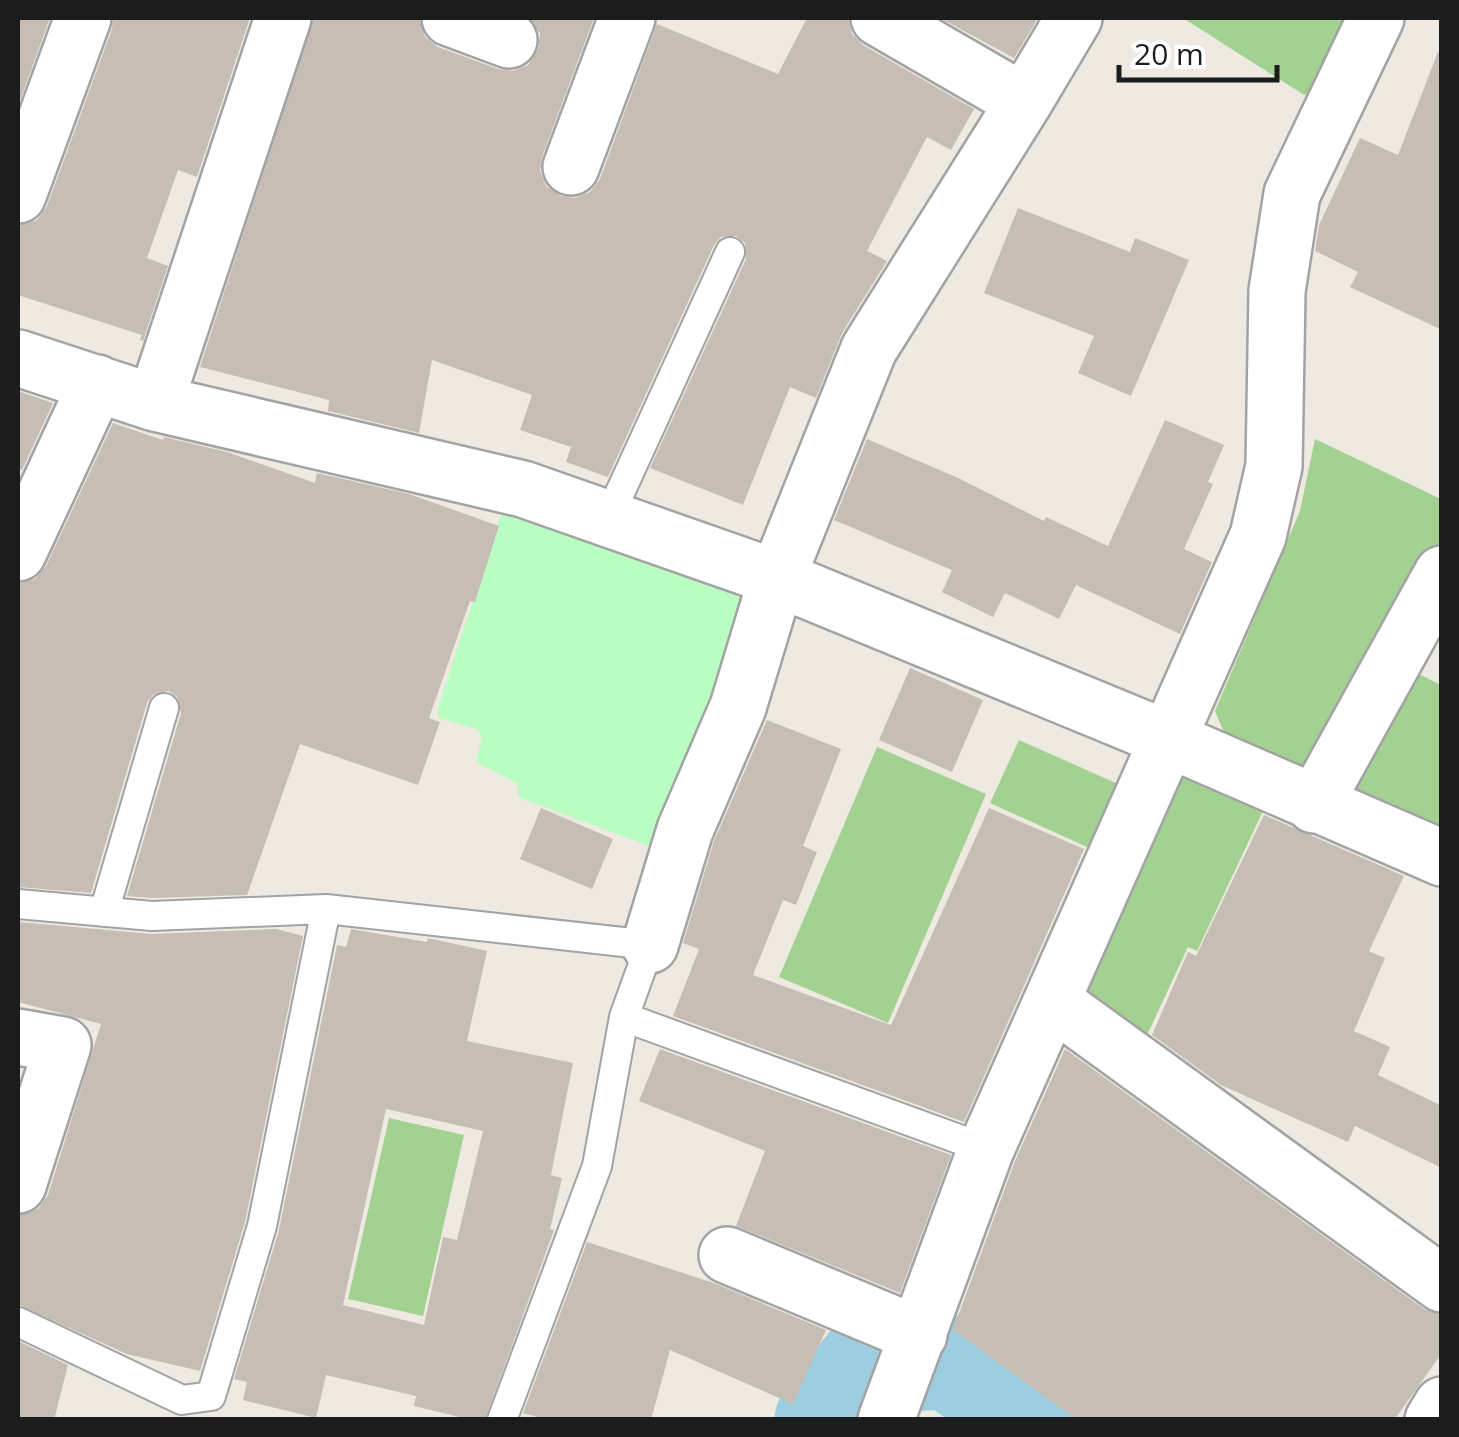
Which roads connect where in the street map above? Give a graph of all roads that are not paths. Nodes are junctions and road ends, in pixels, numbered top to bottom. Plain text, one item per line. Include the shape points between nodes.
1 (83, 18) edge
2 (284, 18) edge
3 (450, 18) edge
4 (627, 18) edge
5 (879, 18) edge
6 (1074, 18) edge
7 (1376, 18) edge
8 (509, 40) dead end
9 (1024, 102) junction
10 (570, 167) dead end
11 (18, 195) edge
12 (730, 252) dead end
13 (18, 358) edge
14 (96, 383) junction
15 (154, 403) junction
16 (607, 521) junction
17 (18, 553) edge
18 (1442, 574) edge
19 (777, 578) junction
20 (164, 708) dead end
21 (1168, 739) junction
22 (1314, 805) junction
23 (1442, 858) edge
24 (18, 904) edge
25 (326, 909) junction
26 (104, 912) junction
27 (650, 945) junction
28 (1052, 1001) junction
29 (624, 1017) junction
30 (18, 1036) edge
31 (986, 1149) junction
32 (18, 1184) edge
33 (727, 1255) dead end
34 (1442, 1284) edge
35 (18, 1322) edge
36 (902, 1378) edge
37 (1442, 1405) edge
38 (502, 1420) edge
39 (1433, 1420) edge

1 - 11 street
2 - 15 street
3 - 8 street
4 - 10 street
5 - 9 street
6 - 9 street
7 - 21 street via 1292,194 1277,291 1274,466 1258,536
9 - 19 street via 869,349
12 - 16 lane
13 - 14 street
14 - 15 street
14 - 17 street
15 - 16 street via 523,490
16 - 19 street
18 - 22 street
19 - 21 street
19 - 27 street via 738,707 685,830
20 - 26 lane
21 - 22 street
21 - 28 street
22 - 23 street
24 - 26 lane
25 - 26 lane
25 - 27 lane
25 - 35 lane via 262,1226 211,1396 182,1400
27 - 29 lane
28 - 31 street
28 - 34 street
29 - 31 lane
29 - 38 lane via 597,1166
30 - 32 street via 63,1045
31 - 36 street
33 - 36 street
37 - 39 street

